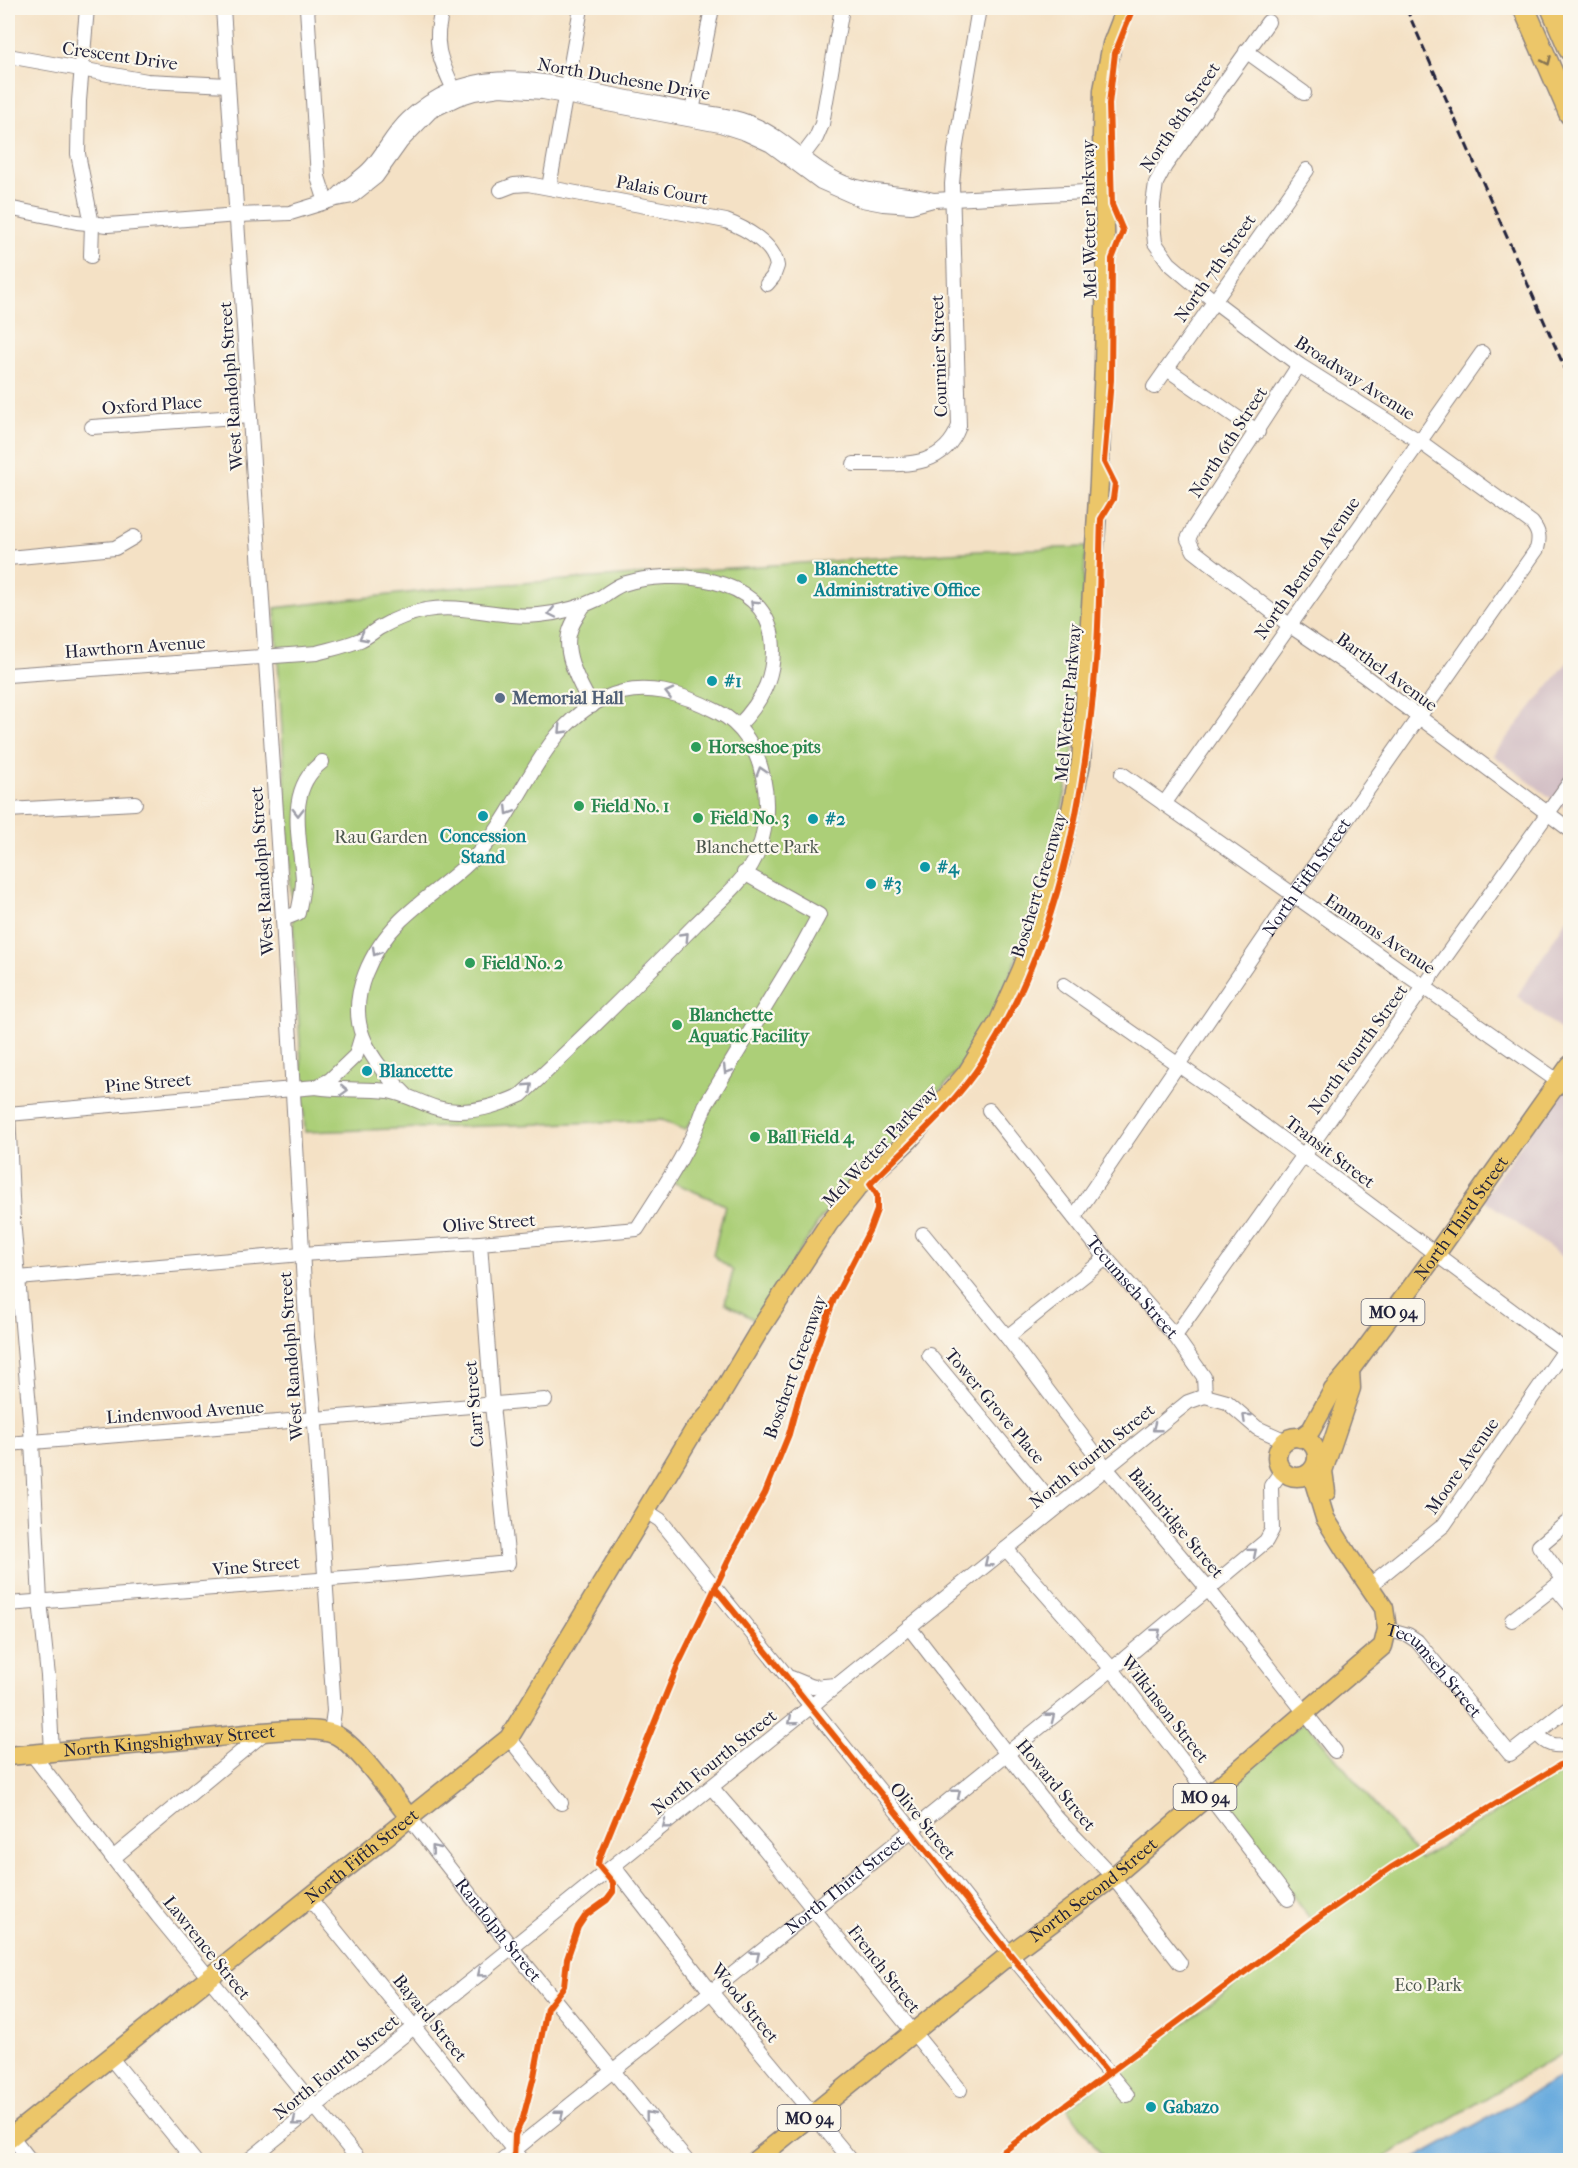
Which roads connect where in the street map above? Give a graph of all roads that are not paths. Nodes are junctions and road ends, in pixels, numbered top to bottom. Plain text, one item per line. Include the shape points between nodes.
1 (87, 8) edge
2 (223, 8) edge
3 (307, 8) edge
4 (443, 8) edge
5 (581, 8) edge
6 (712, 8) edge
7 (843, 8) edge
8 (979, 8) edge
9 (1117, 8) edge
10 (1126, 8) edge
11 (1524, 8) edge
12 (1552, 8) edge
13 (1268, 22) dead end
14 (1570, 50) edge
15 (1246, 51) junction
16 (8, 56) edge
17 (83, 70) junction
18 (228, 85) junction
19 (567, 92) junction
20 (456, 93) junction
21 (1304, 93) dead end
22 (1570, 114) edge
23 (692, 115) junction
24 (799, 160) junction
25 (1306, 170) dead end
26 (549, 187) junction
27 (501, 190) dead end
28 (1099, 191) junction
29 (952, 199) junction
30 (330, 200) junction
31 (8, 208) edge
32 (238, 215) junction
33 (92, 224) junction
34 (1155, 243) joint
35 (91, 256) dead end
36 (767, 284) dead end
37 (1214, 301) junction
38 (1482, 353) dead end
39 (1299, 365) junction
40 (1167, 369) junction
41 (1154, 387) dead end
42 (250, 416) junction
43 (92, 427) dead end
44 (1257, 432) junction
45 (1419, 441) junction
46 (854, 464) dead end
47 (1539, 536) joint
48 (134, 537) dead end
49 (1188, 539) joint
50 (8, 558) edge
51 (583, 606) junction
52 (1289, 624) junction
53 (265, 656) junction
54 (8, 675) edge
55 (592, 706) junction
56 (1419, 716) junction
57 (738, 726) junction
58 (322, 762) dead end
59 (1122, 774) dead end
60 (1570, 782) edge
61 (135, 803) dead end
62 (1164, 804) junction
63 (8, 810) edge
64 (1548, 814) junction
65 (1570, 830) edge
66 (744, 873) junction
67 (1293, 896) junction
68 (283, 919) junction
69 (1064, 985) dead end
70 (1425, 986) junction
71 (362, 1035) junction
72 (1176, 1064) junction
73 (1570, 1065) edge
74 (1558, 1082) junction
75 (316, 1086) junction
76 (292, 1087) junction
77 (407, 1096) junction
78 (989, 1110) dead end
79 (8, 1114) edge
80 (1305, 1155) junction
81 (1074, 1217) junction
82 (10, 1220) edge
83 (923, 1234) dead end
84 (480, 1243) junction
85 (302, 1254) junction
86 (1436, 1254) junction
87 (1106, 1258) junction
88 (18, 1278) junction
89 (1175, 1336) junction
90 (1007, 1337) junction
91 (1568, 1352) edge
92 (929, 1355) dead end
93 (1350, 1370) junction
94 (1205, 1396) junction
95 (545, 1400) dead end
96 (492, 1405) junction
97 (314, 1420) junction
98 (1293, 1439) junction
99 (32, 1442) junction
100 (8, 1444) edge
101 (1316, 1451) junction
102 (1106, 1468) junction
103 (1303, 1473) junction
104 (1056, 1508) junction
105 (646, 1511) junction
106 (1570, 1520) edge
107 (1006, 1549) junction
108 (508, 1563) joint
109 (324, 1578) junction
110 (1563, 1581) edge
111 (1370, 1585) junction
112 (1208, 1589) junction
113 (40, 1601) junction
114 (8, 1604) edge
115 (1570, 1605) edge
116 (1512, 1620) dead end
117 (909, 1627) junction
118 (1387, 1629) junction
119 (1112, 1669) junction
120 (785, 1676) junction
121 (838, 1685) junction
122 (811, 1706) junction
123 (1570, 1707) edge
124 (1305, 1713) junction
125 (331, 1732) junction
126 (264, 1733) junction
127 (1537, 1733) junction
128 (509, 1738) junction
129 (1570, 1744) edge
130 (1335, 1751) dead end
131 (52, 1752) junction
132 (1005, 1753) junction
133 (32, 1754) junction
134 (8, 1756) edge
135 (712, 1788) junction
136 (1209, 1794) junction
137 (561, 1803) dead end
138 (409, 1817) junction
139 (911, 1829) junction
140 (113, 1858) junction
141 (614, 1867) junction
142 (1113, 1877) junction
143 (310, 1899) junction
144 (1288, 1899) dead end
145 (814, 1910) junction
146 (512, 1948) junction
147 (1010, 1954) junction
148 (1180, 1963) dead end
149 (208, 1977) junction
150 (711, 1992) junction
151 (414, 2027) junction
152 (913, 2035) junction
153 (110, 2056) junction
154 (613, 2071) junction
155 (960, 2090) dead end
156 (1127, 2095) dead end
157 (314, 2108) junction
158 (813, 2114) junction
159 (9, 2136) edge
160 (518, 2156) edge
161 (30, 2160) edge
162 (194, 2160) edge
163 (249, 2160) edge
164 (358, 2160) edge
165 (502, 2160) edge
166 (686, 2160) edge
167 (756, 2160) edge
168 (851, 2160) edge

1 - 17 street
2 - 18 street, West Randolph Street
3 - 30 street via 318,177
4 - 20 street via 436,39
5 - 19 street
6 - 23 street
7 - 24 street via 822,124
8 - 29 street, Cournier Street via 955,151
9 - 28 main road, Mel Wetter Parkway via 1104,42 1094,89
10 - 28 main road, Mel Wetter Parkway via 1112,44 1103,90
11 -> 22 highway
12 - 14 highway
13 - 15 street, North 8th Street
15 - 21 street
15 - 34 street, North 8th Street via 1156,183
16 - 17 street, Crescent Drive
17 - 18 street, Crescent Drive via 147,81
17 - 33 street via 78,154
18 - 32 street, West Randolph Street
19 - 20 street, North Duchesne Drive via 500,89
19 - 23 street, North Duchesne Drive
19 - 26 street
20 - 30 street, North Duchesne Drive via 420,120 369,184 352,196
23 - 24 street, North Duchesne Drive via 758,138
24 - 29 street, North Duchesne Drive via 821,182 862,200 911,206
25 - 37 street, North 7th Street
26 - 27 street, Palais Court via 528,184
26 - 36 street, Palais Court via 736,225 757,238 776,260 773,277
28 - 29 street, North Duchesne Drive
28 - 105 main road, Mel Wetter Parkway via 1081,637 1072,762 1051,860 992,1017 960,1068 903,1134 853,1180 755,1320
29 - 46 street, Cournier Street via 960,409 956,433 949,446 930,460
30 - 32 street, North Duchesne Drive via 290,213
31 - 33 street, North Duchesne Drive
32 - 33 street, North Duchesne Drive
32 - 42 street, West Randolph Street
33 - 35 street
34 - 37 street, Broadway Avenue via 1169,263
37 - 39 street, Broadway Avenue
37 - 40 street, North 7th Street
38 - 45 street, North Benton Avenue
39 - 44 street, North 6th Street
39 - 45 street, Broadway Avenue
40 - 41 street, North 7th Street
40 - 44 street
42 - 43 street, Oxford Place
42 - 53 street, West Randolph Street
44 - 49 street, North 6th Street
45 - 47 street, Broadway Avenue via 1532,523
45 - 52 street, North Benton Avenue
47 - 56 street, North Fifth Street via 1537,549
48 - 50 street via 115,548
49 - 52 street, Barthel Avenue via 1194,551
51 -> 53 street, Hawthorn Avenue via 515,616 427,610 405,616 362,639 316,653
51 - 55 street via 568,640 576,674
57 -> 51 street, Hawthorn Avenue via 762,697 773,656 770,629 759,606 740,591 714,581 646,579 621,585
52 - 56 street, Barthel Avenue
52 - 62 street, North Benton Avenue
53 - 54 street, Hawthorn Avenue
53 - 68 street, West Randolph Street
57 -> 55 street via 695,700 663,690 635,690 606,697
55 -> 71 street via 554,738 474,860 401,920 382,943 360,988
56 - 64 street, Barthel Avenue
56 - 67 street, North Fifth Street
66 -> 57 street via 755,859 768,812 759,764
58 -> 68 street via 311,770 296,806 303,884 298,913
59 - 62 street, Emmons Avenue
60 - 64 street, North Fourth Street
61 - 63 street
62 - 67 street, Emmons Avenue
64 - 65 street, Barthel Avenue
64 - 70 street, North Fourth Street
77 -> 66 street via 437,1108 466,1111 499,1105 521,1095 644,978
66 -> 84 street, Olive Street via 819,915 637,1229
67 - 70 street, Emmons Avenue
67 - 72 street, North Fifth Street
68 - 76 street, West Randolph Street
69 - 72 street, Transit Street
70 - 74 street, Emmons Avenue
70 - 80 street, North Fourth Street
71 - 75 street via 356,1055 330,1080
71 - 77 street via 371,1055
72 - 80 street, Transit Street
72 - 81 street, North Fifth Street
73 - 74 main road, North Third Street / MO 94
74 - 86 main road, North Third Street / MO 94
75 - 76 street, Pine Street
75 -> 77 street, Pine Street
76 - 79 street, Pine Street
76 - 85 street, West Randolph Street
78 - 81 street, Tecumseh Street
79 - 82 street
80 - 86 street, Transit Street
80 - 89 street, North Fourth Street
81 - 87 street, Tecumseh Street
82 - 88 street
83 - 90 street, Bainbridge Street
84 - 85 street, Olive Street
84 - 96 street, Carr Street
85 - 88 street, Olive Street
85 - 97 street, West Randolph Street
86 - 91 street, Transit Street
86 - 93 main road, North Third Street / MO 94
87 - 89 street, Tecumseh Street
87 - 90 street
88 - 99 street
89 - 94 street, Tecumseh Street via 1204,1377
90 - 102 street, Bainbridge Street
91 - 111 street, Moore Avenue via 1444,1525
92 - 104 street, Tower Grove Place
93 - 98 main road, North Third Street / MO 94 via 1333,1390 1311,1430
93 - 101 main road, North Third Street
93 - 103 main road, North Third Street via 1351,1388
98 -> 94 street via 1257,1428 1227,1402
94 -> 102 street, North Fourth Street via 1188,1402
95 - 96 street, Lindenwood Avenue
96 - 97 street, Lindenwood Avenue
96 - 108 street, Carr Street
97 - 99 street, Lindenwood Avenue
97 - 109 street, West Randolph Street
98 - 101 main road via 1310,1442
98 - 103 main road, North Third Street / MO 94 via 1280,1447 1278,1463
99 - 100 street, Lindenwood Avenue
99 - 113 street
101 - 103 main road, North Third Street via 1316,1462
102 - 104 street, North Fourth Street
102 - 112 street, Bainbridge Street
103 - 111 main road, Tecumseh Street via 1325,1518
112 -> 103 street, North Third Street via 1266,1541 1272,1530 1271,1486
104 - 107 street, North Fourth Street
105 - 120 street, Olive Street via 660,1520
105 - 128 main road, North Fifth Street
106 - 110 street via 1539,1546
107 -> 117 street, North Fourth Street
107 - 119 street, Wilkinson Street
108 - 109 street, Vine Street
109 - 113 street, Vine Street
109 - 125 street, West Randolph Street via 334,1711
110 - 115 street
110 - 116 street
111 - 118 main road, Tecumseh Street via 1384,1608
119 -> 112 street, North Third Street
112 - 124 street, Bainbridge Street
113 - 114 street, Vine Street
113 - 131 street
117 - 121 street, North Fourth Street
117 - 132 street, Howard Street
118 - 124 main road, North Second Street / MO 94 via 1383,1646
118 - 127 street, Tecumseh Street via 1417,1641 1510,1754
132 -> 119 street, North Third Street
119 - 136 street, Wilkinson Street
120 - 121 street via 813,1687
120 - 122 street, Olive Street
121 - 122 street, North Fourth Street
122 -> 135 street, North Fourth Street
122 - 139 street, Olive Street
123 - 127 street
124 - 130 street, Bainbridge Street
124 - 136 main road, North Second Street / MO 94
125 - 126 main road, North Kingshighway Street
125 - 138 main road, Randolph Street via 354,1749
126 - 131 main road, North Kingshighway Street
126 - 140 street
127 - 129 street via 1553,1746
128 - 137 street
128 - 138 main road, North Fifth Street
131 - 133 main road, North Kingshighway Street
139 -> 132 street, North Third Street
132 - 142 street, Howard Street
133 - 134 main road, North Kingshighway Street
133 - 140 street, Lawrence Street
135 -> 141 street, North Fourth Street
135 - 145 street, French Street
136 - 142 main road, North Second Street / MO 94
136 - 144 street, Wilkinson Street
138 - 143 main road, North Fifth Street
146 -> 138 street, Randolph Street
139 - 145 street, North Third Street
139 - 147 street, Olive Street
140 - 149 street, Lawrence Street
141 - 146 street, North Fourth Street
141 - 150 street, Wood Street
142 - 147 main road, North Second Street / MO 94
142 - 148 street, Howard Street
143 - 149 main road, North Fifth Street
143 - 151 street, Bayard Street
150 -> 145 street, North Third Street
145 - 152 street, French Street
146 -> 151 street, North Fourth Street
146 - 154 street, Randolph Street
147 - 152 main road, North Second Street / MO 94
147 - 156 street, Olive Street
149 - 153 main road, North Fifth Street
149 - 157 street, Lawrence Street
150 - 154 street, North Third Street
150 - 158 street, Wood Street
151 - 157 street, North Fourth Street
151 - 160 street, Bayard Street
152 - 155 street, French Street
152 - 158 main road, North Second Street / MO 94
153 - 159 main road, North Fifth Street
153 - 162 street
160 -> 154 street, North Third Street
166 -> 154 street, Randolph Street
157 -> 163 street, North Fourth Street
157 - 164 street, Lawrence Street
158 - 167 main road, North Second Street / MO 94
158 - 168 street, Wood Street
159 - 161 street
160 - 165 street, North Third Street

